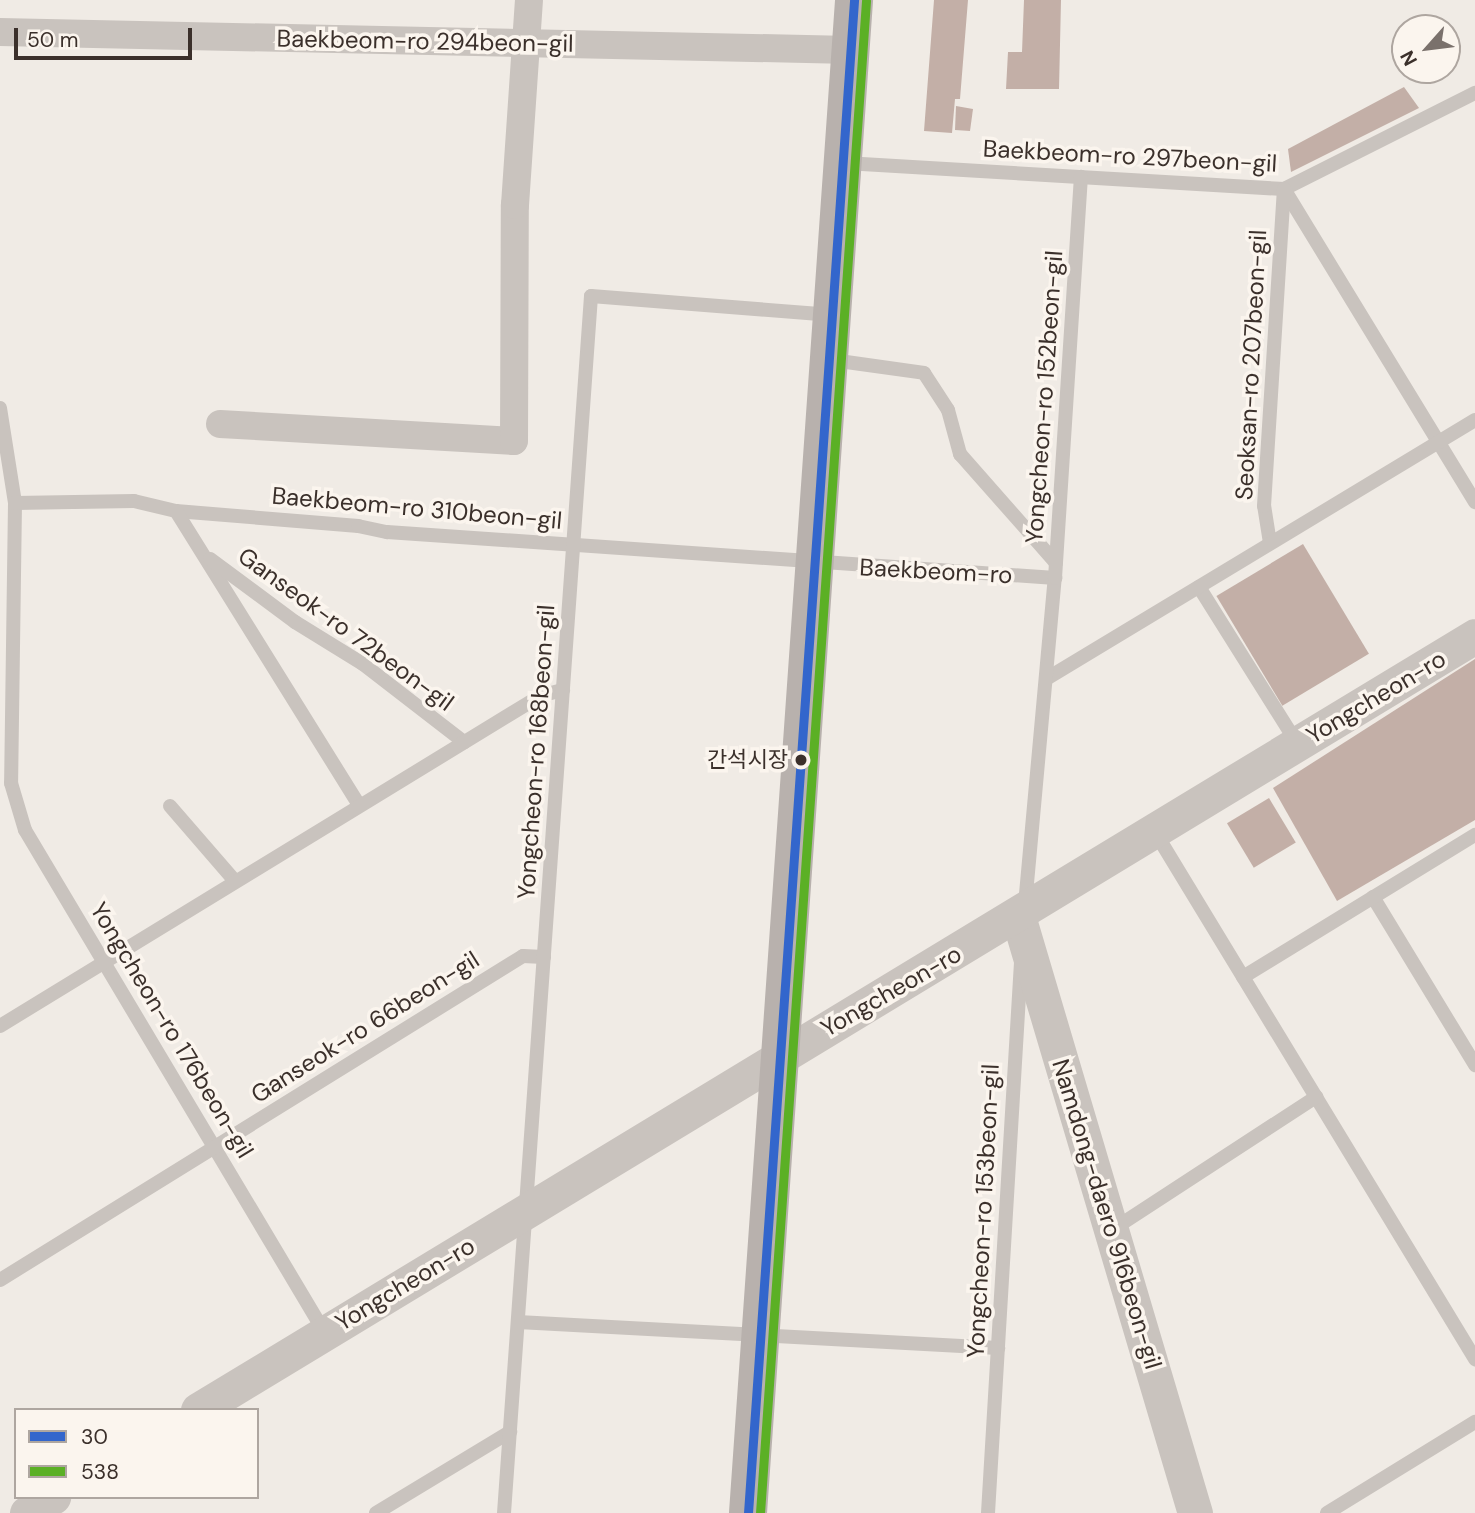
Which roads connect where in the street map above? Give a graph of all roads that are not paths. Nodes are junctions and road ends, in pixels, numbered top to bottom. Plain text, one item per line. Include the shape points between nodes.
1 (529, 0) edge
2 (854, 0) edge
3 (0, 32) edge
4 (525, 43) junction
5 (851, 50) junction
6 (1475, 93) edge
7 (844, 163) junction
8 (1081, 177) junction
9 (1284, 189) junction
10 (833, 315) junction
11 (830, 360) junction
12 (0, 408) edge
13 (1475, 420) edge
14 (220, 424) dead end
15 (1439, 442) junction
16 (1475, 502) edge
17 (15, 503) junction
18 (176, 511) junction
19 (1270, 543) junction
20 (573, 544) junction
21 (202, 554) junction
22 (1056, 563) junction
23 (7, 564) edge
24 (816, 564) junction
25 (1055, 579) junction
26 (1199, 587) junction
27 (1475, 636) edge
28 (1046, 679) junction
29 (563, 690) junction
30 (6, 742) edge
31 (464, 742) junction
32 (1298, 745) junction
33 (359, 805) junction
34 (170, 806) dead end
35 (1155, 832) junction
36 (1475, 835) edge
37 (235, 881) junction
38 (1373, 897) junction
39 (1021, 920) junction
40 (544, 957) junction
41 (104, 961) junction
42 (1243, 977) junction
43 (0, 1026) edge
44 (783, 1054) junction
45 (1475, 1065) edge
46 (1316, 1097) junction
47 (215, 1147) junction
48 (526, 1211) junction
49 (1111, 1231) junction
50 (0, 1280) edge
51 (518, 1322) junction
52 (325, 1333) junction
53 (762, 1335) junction
54 (998, 1348) junction
55 (1475, 1359) edge
56 (201, 1408) edge
57 (1475, 1422) edge
58 (510, 1432) junction
59 (51, 1499) edge
60 (1352, 1506) edge
61 (27, 1513) edge
62 (376, 1513) edge
63 (504, 1513) edge
64 (748, 1513) edge
65 (988, 1513) edge
66 (1195, 1513) edge
67 (1326, 1513) edge

1 - 4 street
2 - 5 main road
3 - 4 street, Baekbeom-ro 294beon-gil
4 - 5 street, Baekbeom-ro 294beon-gil
4 - 14 street via 515,205 514,441
5 - 7 main road
6 - 9 lane, Baekbeom-ro 297beon-gil
7 - 8 lane, Baekbeom-ro 297beon-gil
7 - 10 main road
8 - 9 lane, Baekbeom-ro 297beon-gil
8 - 22 lane, Yongcheon-ro 152beon-gil
9 - 15 lane
9 - 19 lane, Seoksan-ro 207beon-gil via 1264,506
10 - 11 main road
10 - 20 lane, Yongcheon-ro 168beon-gil via 591,296
11 - 22 lane, Baekbeom-ro via 925,373 948,410 960,454
11 - 24 main road
12 - 17 lane, Yongcheon-ro 176beon-gil
13 - 15 lane
15 - 16 lane
15 - 19 lane
17 - 18 lane, Baekbeom-ro 310beon-gil via 134,501
17 - 23 lane, Yongcheon-ro 176beon-gil
18 - 20 lane, Baekbeom-ro 310beon-gil
18 - 21 lane, Ganseok-ro 72beon-gil
19 - 26 lane
20 - 24 lane, Baekbeom-ro 310beon-gil
20 - 29 lane, Yongcheon-ro 168beon-gil
21 - 31 lane, Ganseok-ro 72beon-gil via 295,622 363,664
21 - 33 lane, Ganseok-ro 72beon-gil
22 - 25 lane, Yongcheon-ro 152beon-gil
23 - 30 lane, Yongcheon-ro 176beon-gil
24 - 25 lane, Baekbeom-ro
24 - 44 main road
25 - 28 lane, Yongcheon-ro 152beon-gil
26 - 28 lane
26 - 32 lane
27 - 32 street, Yongcheon-ro
28 - 39 lane, Yongcheon-ro 152beon-gil
29 - 31 lane, Ganseok-ro 72beon-gil via 540,696
29 - 40 lane, Yongcheon-ro 168beon-gil
30 - 41 lane, Yongcheon-ro 176beon-gil via 24,830
31 - 33 lane, Ganseok-ro 72beon-gil
32 - 35 street, Yongcheon-ro
33 - 37 lane, Ganseok-ro 72beon-gil
34 - 37 lane
35 - 39 street, Yongcheon-ro
35 - 42 lane
36 - 38 lane
37 - 41 lane, Ganseok-ro 72beon-gil
38 - 42 lane
38 - 45 lane
39 - 44 street, Yongcheon-ro
39 - 49 street, Namdong-daero 916beon-gil
39 - 54 lane, Yongcheon-ro 153beon-gil
40 - 47 lane, Ganseok-ro 66beon-gil via 523,956
40 - 48 lane, Yongcheon-ro 168beon-gil
41 - 43 lane, Ganseok-ro 72beon-gil
41 - 47 lane, Yongcheon-ro 176beon-gil
42 - 46 lane
44 - 48 street, Yongcheon-ro
44 - 53 main road
46 - 49 lane
46 - 55 lane
47 - 50 lane, Ganseok-ro 66beon-gil
47 - 52 lane, Yongcheon-ro 176beon-gil
48 - 51 lane, Yongcheon-ro 168beon-gil
48 - 52 street, Yongcheon-ro
49 - 66 street, Namdong-daero 916beon-gil
51 - 53 lane
51 - 58 lane, Yongcheon-ro 168beon-gil
52 - 56 street, Yongcheon-ro
53 - 54 lane
53 - 64 main road
54 - 65 lane, Yongcheon-ro 153beon-gil
57 - 60 lane
58 - 62 lane
58 - 63 lane, Yongcheon-ro 168beon-gil
59 - 61 street
60 - 67 lane

